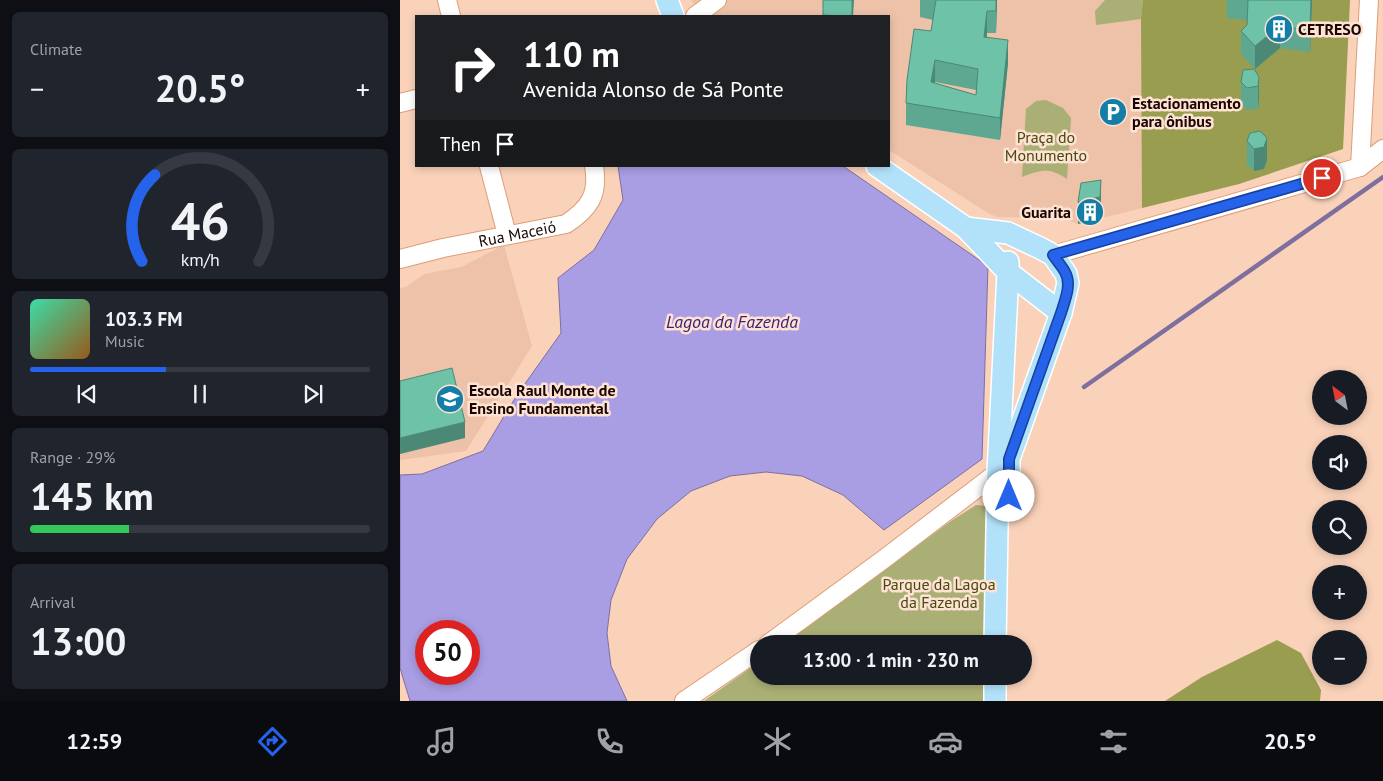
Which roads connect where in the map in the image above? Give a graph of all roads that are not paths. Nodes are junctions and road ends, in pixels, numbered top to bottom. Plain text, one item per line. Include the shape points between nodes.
1 (447, 0) edge
2 (667, 0) edge
3 (717, 0) edge
4 (1369, 0) edge
5 (451, 15) edge
6 (673, 15) edge
7 (696, 15) edge
8 (415, 99) edge
9 (400, 103) edge
10 (1383, 149) edge
11 (489, 167) edge
12 (594, 167) edge
13 (878, 167) edge
14 (1360, 167) junction
15 (966, 228) junction
16 (1008, 233) junction
17 (507, 235) junction
18 (1053, 255) junction
19 (400, 259) edge
20 (1008, 272) junction
21 (1061, 313) junction
22 (998, 472) junction
23 (780, 635) edge
24 (995, 635) edge
25 (1008, 635) edge
26 (750, 656) edge
27 (995, 685) edge
28 (1007, 685) edge
29 (684, 701) edge
30 (994, 701) edge
31 (1007, 701) edge

1 - 5 street
2 - 6 main road
3 - 7 street
4 - 14 street
8 - 9 street
10 - 14 street
11 - 17 street
12 - 17 street, Rua Maceió via 595,188 580,215 566,224
13 - 15 main road
14 - 18 street
15 - 16 main road
15 - 20 main road
16 - 18 main road
16 - 20 main road
17 - 19 street, Rua Maceió
18 - 21 main road via 1068,283
20 - 21 main road
20 - 22 main road
21 - 25 main road via 1009,459
22 - 23 street
22 - 24 main road
26 - 29 street
27 - 30 main road
28 - 31 main road

